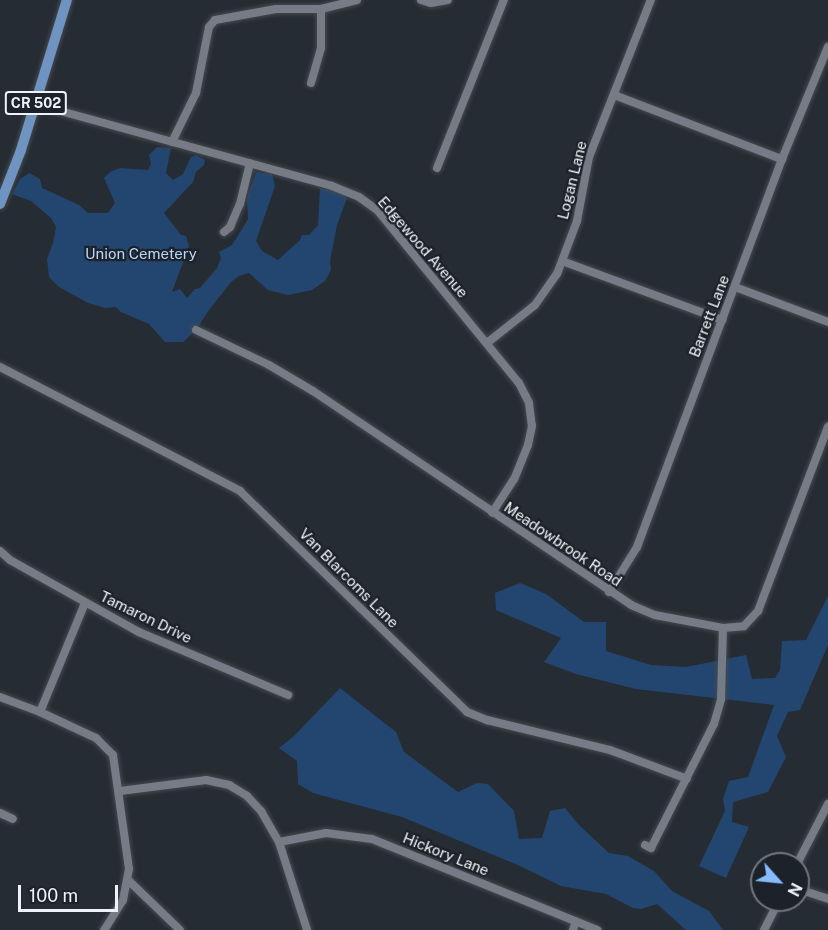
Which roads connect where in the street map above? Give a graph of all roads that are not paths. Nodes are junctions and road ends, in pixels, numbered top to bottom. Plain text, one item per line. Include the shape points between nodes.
1 (67, 0) edge
2 (357, 0) edge
3 (421, 0) edge
4 (448, 0) edge
5 (504, 0) edge
6 (651, 0) edge
7 (321, 9) junction
8 (828, 47) edge
9 (311, 83) dead end
10 (614, 95) junction
11 (35, 104) junction
12 (172, 142) junction
13 (783, 159) junction
14 (250, 163) junction
15 (437, 168) dead end
16 (0, 204) edge
17 (224, 232) dead end
18 (562, 261) junction
19 (735, 287) junction
20 (722, 320) junction
21 (828, 322) edge
22 (196, 330) dead end
23 (487, 343) junction
24 (0, 367) edge
25 (828, 427) edge
26 (492, 513) junction
27 (0, 551) edge
28 (609, 592) junction
29 (85, 603) junction
30 (723, 628) junction
31 (288, 695) dead end
32 (0, 697) edge
33 (40, 712) junction
34 (687, 778) junction
35 (120, 791) junction
36 (828, 804) edge
37 (0, 813) edge
38 (13, 819) dead end
39 (279, 842) junction
40 (645, 845) dead end
41 (803, 852) edge
42 (128, 880) junction
43 (810, 892) edge
44 (828, 899) edge
45 (773, 912) edge
46 (574, 926) edge
47 (104, 930) edge
48 (180, 930) edge
49 (307, 930) edge
50 (597, 930) edge
51 (764, 930) edge

1 - 11 main road, CR 502
2 - 7 street
3 - 4 street
5 - 15 street
6 - 10 street, Logan Lane
7 - 9 street via 321,48
7 - 12 street via 276,9 214,20 209,27 196,93
8 - 13 street, Barrett Lane
10 - 13 street
10 - 18 street, Logan Lane via 589,157 579,213
11 - 12 street, Edgewood Avenue
11 - 16 main road, CR 502
12 - 14 street, Edgewood Avenue
13 - 19 street, Barrett Lane
14 - 17 street via 240,204
14 - 23 street, Edgewood Avenue via 348,191 368,203
18 - 20 street
18 - 23 street, Logan Lane via 544,295
19 - 20 street, Barrett Lane
19 - 21 street
20 - 28 street, Barrett Lane via 637,547
22 - 26 street, Meadowbrook Road via 299,382
23 - 26 street, Edgewood Avenue via 524,392 532,426 522,462
24 - 34 street, Van Blarcoms Lane via 240,490 467,712 610,750
25 - 30 street, Meadowbrook Road via 758,611 744,626
26 - 28 street, Meadowbrook Road
27 - 29 street, Tamaron Drive
28 - 30 street, Meadowbrook Road via 655,615
29 - 31 street, Tamaron Drive via 139,632
29 - 33 street
30 - 34 street via 719,712
32 - 33 street
33 - 35 street via 109,748 116,763
34 - 40 street via 651,848
35 - 39 street via 196,780 229,785 255,804
35 - 42 street
36 - 41 street
37 - 38 street
39 - 46 street, Hickory Lane via 327,833 372,840
39 - 49 street
42 - 47 street via 123,900
42 - 48 street
43 - 44 street
45 - 51 street
46 - 50 street, Hickory Lane

